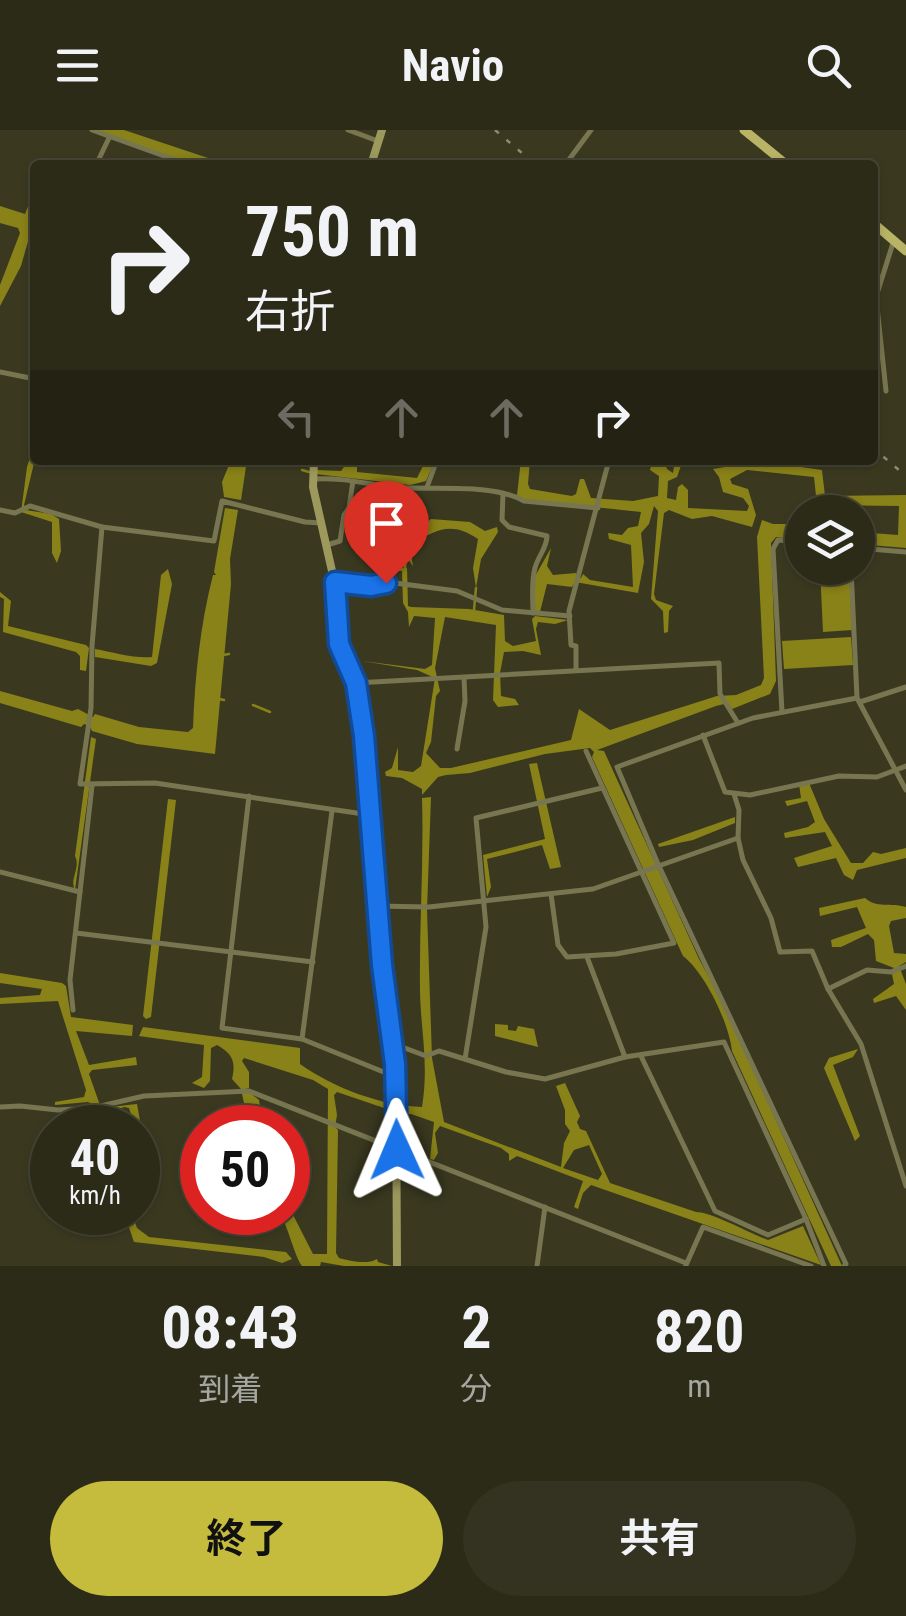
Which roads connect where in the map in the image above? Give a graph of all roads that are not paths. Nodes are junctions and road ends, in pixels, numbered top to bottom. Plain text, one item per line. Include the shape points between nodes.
1 (92, 130) edge
2 (349, 130) edge
3 (382, 130) edge
4 (591, 130) edge
5 (744, 130) edge
6 (109, 138) junction
7 (378, 141) junction
8 (98, 160) edge
9 (173, 160) edge
10 (372, 160) edge
11 (569, 160) edge
12 (781, 160) edge
13 (878, 228) edge
14 (893, 243) junction
15 (906, 251) edge
16 (878, 291) edge
17 (878, 316) edge
18 (0, 372) edge
19 (30, 379) edge
20 (886, 391) dead end
21 (313, 465) edge
22 (435, 465) edge
23 (609, 465) edge
24 (312, 479) junction
25 (353, 481) junction
26 (391, 487) junction
27 (427, 487) junction
28 (504, 494) junction
29 (349, 508) junction
30 (598, 508) junction
31 (0, 510) edge
32 (321, 522) junction
33 (102, 528) junction
34 (785, 541) edge
35 (326, 545) junction
36 (875, 549) edge
37 (906, 552) edge
38 (335, 582) junction
39 (852, 585) edge
40 (534, 612) junction
41 (570, 616) junction
42 (576, 670) junction
43 (464, 678) junction
44 (356, 683) junction
45 (906, 687) edge
46 (858, 700) junction
47 (782, 712) junction
48 (738, 724) junction
49 (703, 735) junction
50 (457, 749) dead end
51 (586, 751) dead end
52 (906, 766) edge
53 (896, 770) junction
54 (92, 786) junction
55 (602, 788) junction
56 (906, 790) edge
57 (734, 794) junction
58 (248, 796) junction
59 (332, 811) junction
60 (370, 815) junction
61 (738, 838) junction
62 (657, 865) junction
63 (641, 870) junction
64 (0, 872) edge
65 (80, 892) junction
66 (551, 894) junction
67 (482, 901) junction
68 (376, 906) junction
69 (76, 933) junction
70 (231, 952) junction
71 (587, 956) junction
72 (313, 962) junction
73 (906, 966) edge
74 (828, 990) junction
75 (74, 1010) dead end
76 (302, 1039) junction
77 (392, 1044) junction
78 (641, 1056) junction
79 (625, 1058) junction
80 (464, 1059) junction
81 (396, 1077) junction
82 (0, 1107) edge
83 (397, 1150) junction
84 (906, 1186) edge
85 (545, 1207) junction
86 (806, 1219) junction
87 (686, 1265) edge
88 (846, 1265) edge
89 (397, 1266) edge
90 (537, 1266) edge
91 (811, 1266) edge
92 (824, 1266) edge

1 - 6 street
2 - 7 street
3 - 7 main road
4 - 11 street
5 - 12 main road
6 - 8 street
6 - 9 street
7 - 10 main road
13 - 14 main road
14 - 15 main road
14 - 16 street
17 - 20 street
18 - 19 street
21 - 24 main road
22 - 27 street
23 - 30 street
24 - 25 street
24 - 32 main road
25 - 26 street
25 - 29 street
26 - 27 street
26 - 29 street via 388,505 374,512
27 - 28 street
28 - 30 street
28 - 40 street via 502,520 547,536 532,577
29 - 35 street via 340,542
30 - 41 street
31 - 33 street via 30,506
32 - 33 street via 222,501 214,541
32 - 35 main road
33 - 54 street via 80,784
34 - 47 street via 773,549
35 - 38 main road
36 - 37 street
38 - 40 street via 458,591 502,610
38 - 44 main road via 339,644
39 - 46 street
40 - 41 street
41 - 42 street
42 - 43 street
42 - 48 street via 719,663 720,694
43 - 44 street
43 - 50 street
44 - 60 main road
45 - 46 street
46 - 47 street
46 - 53 street
47 - 48 street
48 - 49 street
49 - 57 street via 725,792
49 - 62 street via 617,767
51 - 55 street
52 - 53 street
53 - 56 street
53 - 57 street
54 - 58 street via 160,784
54 - 65 street
55 - 63 street
55 - 67 street via 476,818
57 - 61 street
58 - 59 street
58 - 70 street
59 - 60 street
59 - 72 street
60 - 68 main road
61 - 62 street
61 - 74 street via 780,952 812,950
62 - 63 street
62 - 88 street
63 - 66 street via 593,889
63 - 71 street via 674,942
64 - 65 street
65 - 69 street
66 - 67 street
66 - 71 street via 558,945 567,957
67 - 68 street
67 - 80 street via 486,927
68 - 77 main road
69 - 70 street
69 - 75 street
70 - 72 street
70 - 76 street via 222,1028
71 - 79 street
72 - 76 street
73 - 74 street via 867,970
74 - 84 street via 861,1044
76 - 81 street
77 - 80 street
77 - 81 main road
78 - 79 street
78 - 86 street via 715,1212 768,1234
78 - 86 street via 724,1042
79 - 80 street via 544,1079
81 - 83 main road
82 - 83 street via 92,1108 144,1096 249,1091
83 - 85 street
83 - 89 main road
85 - 87 street
85 - 90 street
86 - 92 street
87 - 91 street via 708,1228

